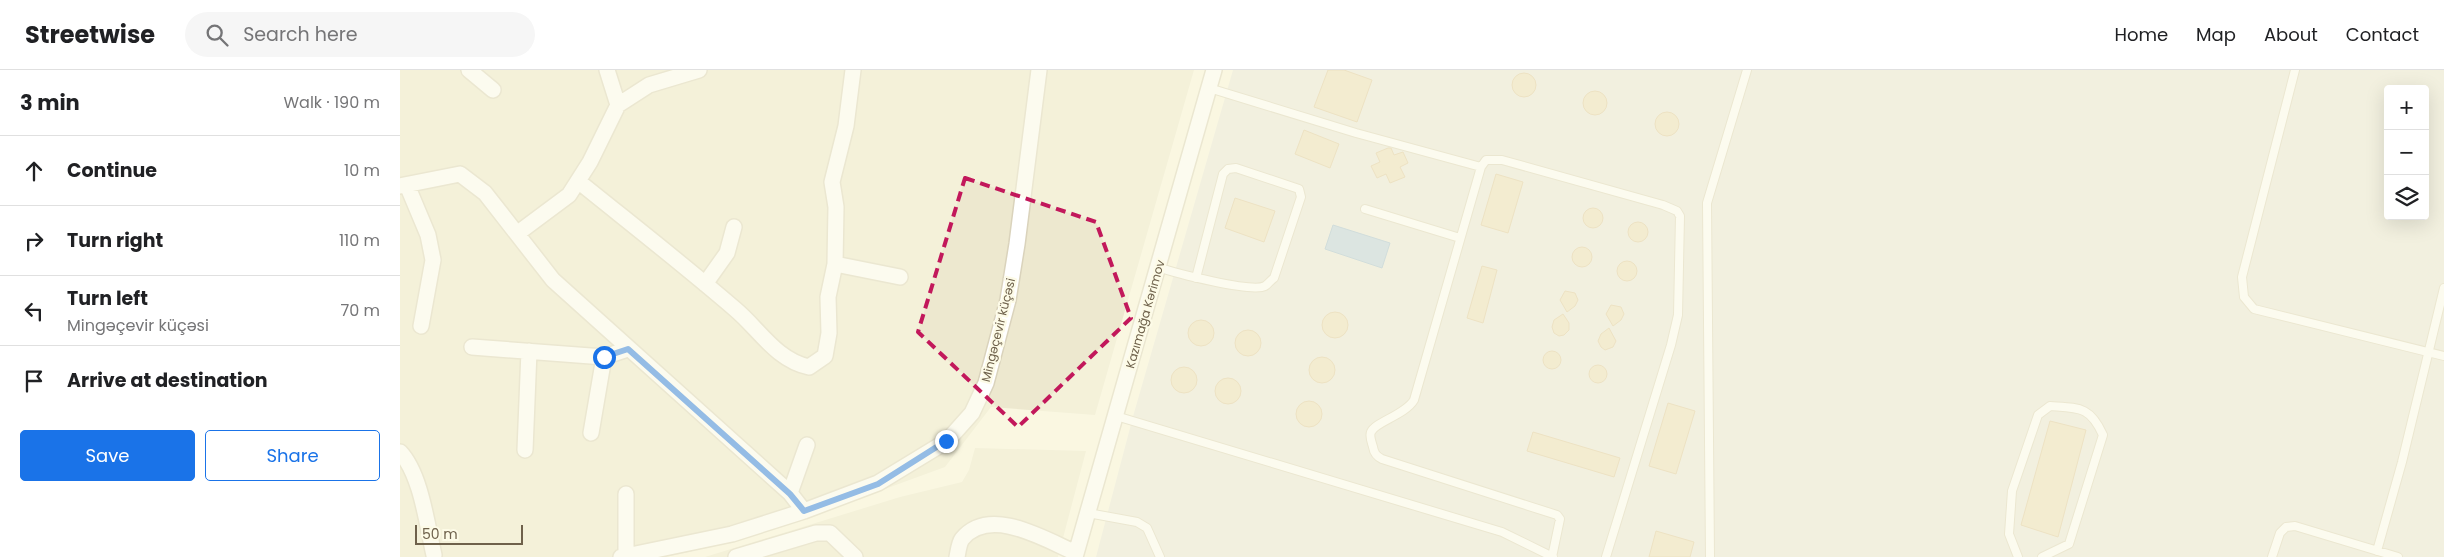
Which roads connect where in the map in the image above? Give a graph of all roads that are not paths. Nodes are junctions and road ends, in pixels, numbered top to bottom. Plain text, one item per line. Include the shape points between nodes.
1 (469, 70) edge
2 (607, 70) edge
3 (699, 70) edge
4 (853, 70) edge
5 (1039, 70) edge
6 (1214, 70) edge
7 (1747, 70) edge
8 (2296, 70) edge
9 (1210, 88) junction
10 (493, 90) dead end
11 (618, 105) junction
12 (1481, 167) junction
13 (578, 181) junction
14 (404, 185) edge
15 (1365, 209) dead end
16 (734, 227) dead end
17 (518, 232) junction
18 (1460, 238) junction
19 (835, 264) junction
20 (1158, 267) junction
21 (900, 277) dead end
22 (1196, 278) junction
23 (705, 284) junction
24 (2444, 288) edge
25 (421, 326) dead end
26 (472, 347) dead end
27 (628, 349) junction
28 (529, 351) junction
29 (2429, 352) junction
30 (2444, 356) edge
31 (604, 357) junction
32 (1116, 416) junction
33 (591, 433) dead end
34 (807, 445) dead end
35 (525, 450) dead end
36 (400, 452) edge
37 (626, 494) dead end
38 (790, 494) junction
39 (804, 511) junction
40 (1088, 513) junction
41 (2377, 551) junction
42 (662, 554) edge
43 (1076, 555) edge
44 (436, 556) edge
45 (626, 556) edge
46 (621, 557) edge
47 (736, 557) edge
48 (855, 557) edge
49 (957, 557) edge
50 (1160, 557) edge
51 (1553, 557) edge
52 (1606, 557) edge
53 (1710, 557) edge
54 (2018, 557) edge
55 (2042, 557) edge
56 (2272, 557) edge
57 (2398, 557) edge

1 - 10 street
2 - 11 street
3 - 11 street via 648,85
4 - 19 street via 846,126 832,182 836,207
5 - 39 street, Mingəçevir küçəsi via 1008,300 986,382 972,413 946,441 878,484
6 - 9 street, Kazımağa Kərimov
7 - 53 lane via 1707,203
8 - 29 lane via 2242,277 2244,297 2254,309
9 - 12 lane
9 - 20 street, Kazımağa Kərimov
11 - 13 street
12 - 18 lane
12 - 52 lane via 1486,160 1502,160 1663,205 1677,211 1680,216 1678,315
13 - 17 street via 569,195
13 - 23 street
14 - 17 street via 460,174 485,193
14 - 25 street via 428,235 434,260
15 - 18 lane
16 - 23 street via 727,254
17 - 27 street via 553,280
18 - 51 lane via 1414,400 1406,411 1371,432 1374,452 1382,459 1557,515 1560,519 1559,532
19 - 21 street
19 - 23 street via 828,297 829,334 825,356 808,367 782,356 737,310
20 - 22 lane
20 - 32 street, Kazımağa Kərimov
22 - 22 lane via 1253,287 1264,286 1274,278 1301,197 1299,189 1236,168 1228,169 1223,174
24 - 29 lane
26 - 28 street
27 - 31 street
27 - 38 street
28 - 31 street
28 - 35 street
29 - 30 lane
29 - 41 lane
31 - 33 street
32 - 40 street, Kazımağa Kərimov
32 - 51 lane via 1502,532
34 - 38 street
36 - 44 street via 417,483
37 - 45 street
38 - 39 street
39 - 42 street, Mingəçevir küçəsi
40 - 43 street, Kazımağa Kərimov
40 - 50 lane via 1137,522 1147,528
41 - 56 lane via 2286,526 2280,533
41 - 57 lane
42 - 45 street, Mingəçevir küçəsi
43 - 49 street via 1009,524 984,525 972,531 961,539
45 - 46 street, Mingəçevir küçəsi
47 - 48 street via 816,533 830,533
54 - 55 lane via 2009,534 2012,491 2038,415 2050,406 2078,408 2095,418 2103,435 2069,544

